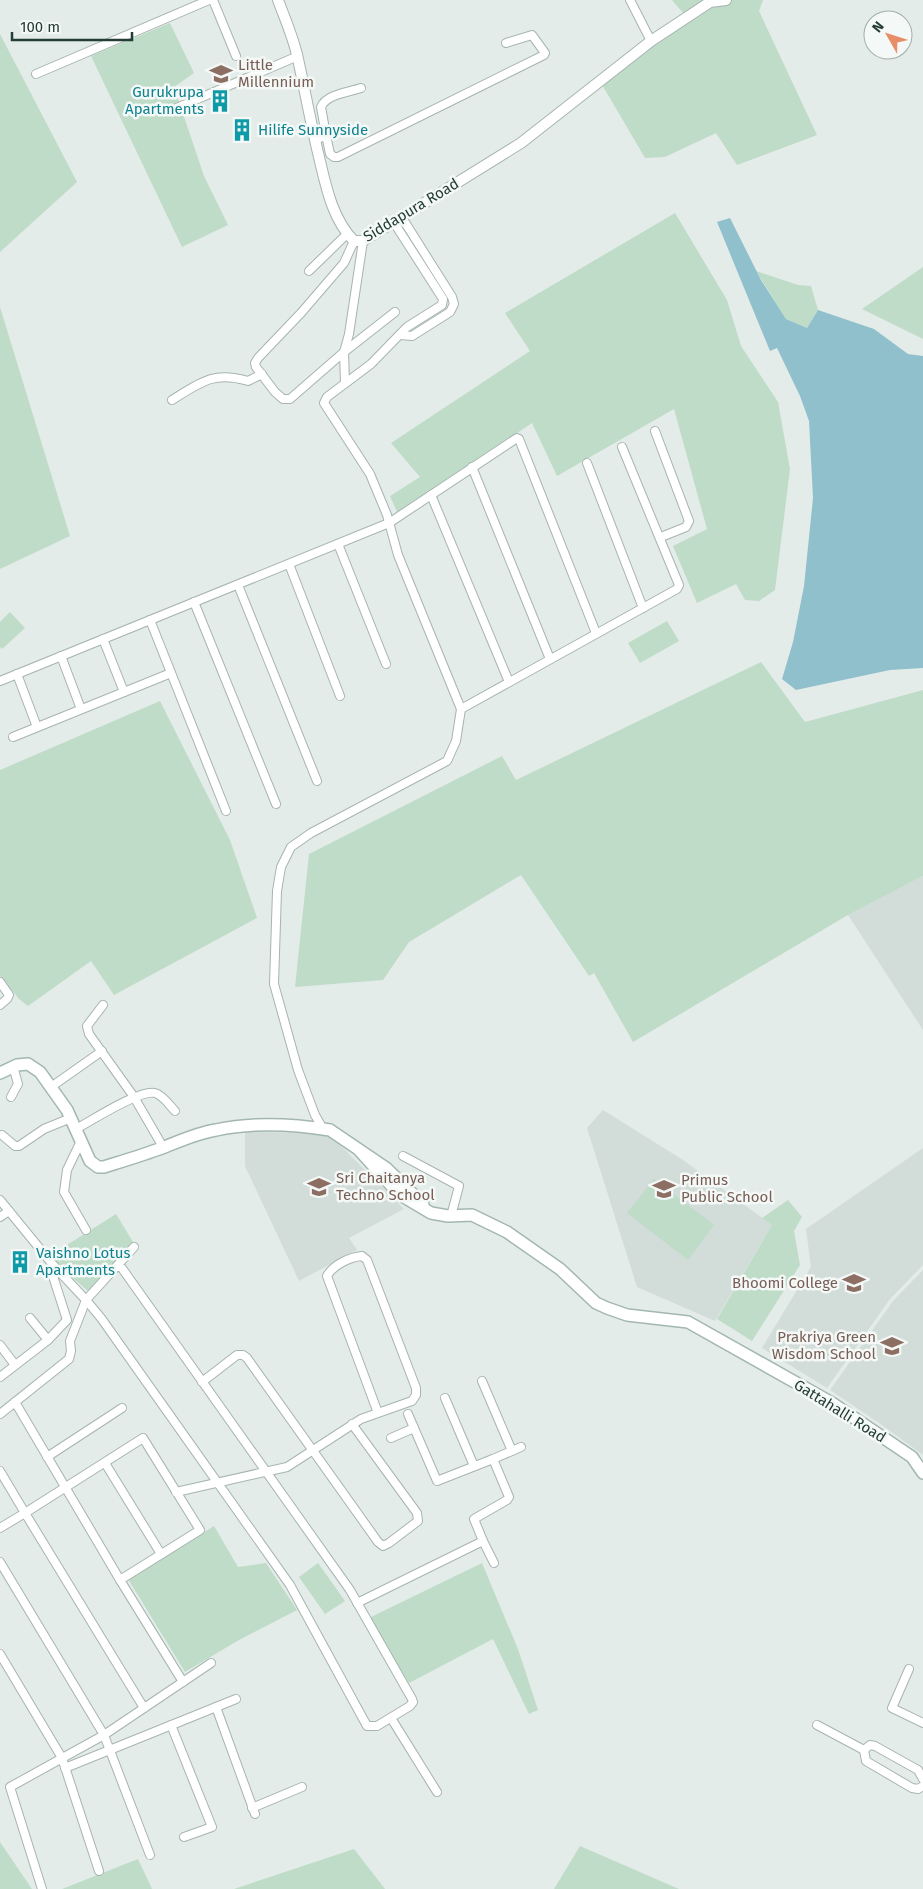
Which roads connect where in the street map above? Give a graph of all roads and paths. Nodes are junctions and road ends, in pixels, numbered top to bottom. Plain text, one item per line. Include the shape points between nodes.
1 (209, 0) edge
2 (213, 0) edge
3 (278, 0) edge
4 (630, 0) edge
5 (726, 0) edge
6 (651, 41) junction
7 (506, 43) dead end
8 (236, 56) dead end
9 (298, 56) junction
10 (36, 74) dead end
11 (361, 88) dead end
12 (172, 110) dead end
13 (326, 135) junction
14 (315, 140) junction
15 (397, 219) junction
16 (354, 239) junction
17 (309, 271) dead end
18 (395, 312) dead end
19 (344, 352) junction
20 (262, 374) junction
21 (344, 383) junction
22 (172, 400) dead end
23 (655, 431) dead end
24 (622, 447) dead end
25 (587, 463) dead end
26 (472, 467) junction
27 (431, 495) junction
28 (389, 523) junction
29 (660, 537) junction
30 (338, 544) junction
31 (289, 564) junction
32 (238, 585) junction
33 (194, 602) junction
34 (643, 608) junction
35 (150, 620) junction
36 (596, 633) junction
37 (103, 639) junction
38 (61, 656) junction
39 (550, 659) junction
40 (386, 664) dead end
41 (171, 673) junction
42 (17, 674) junction
43 (0, 681) edge
44 (509, 682) junction
45 (124, 692) junction
46 (340, 696) dead end
47 (81, 709) junction
48 (461, 709) junction
49 (38, 727) junction
50 (13, 737) dead end
51 (317, 781) dead end
52 (276, 804) dead end
53 (226, 811) dead end
54 (0, 982) edge
55 (0, 1005) edge
56 (103, 1005) dead end
57 (102, 1050) junction
58 (13, 1066) junction
59 (0, 1073) edge
60 (51, 1086) junction
61 (11, 1097) dead end
62 (134, 1097) junction
63 (175, 1111) dead end
64 (71, 1118) junction
65 (76, 1129) junction
66 (323, 1129) junction
67 (2, 1134) dead end
68 (81, 1141) junction
69 (163, 1147) junction
70 (404, 1156) dead end
71 (0, 1200) edge
72 (9, 1211) junction
73 (450, 1216) junction
74 (0, 1217) edge
75 (86, 1230) dead end
76 (134, 1248) dead end
77 (119, 1264) junction
78 (54, 1266) junction
79 (86, 1300) junction
80 (30, 1318) dead end
81 (48, 1340) junction
82 (0, 1345) edge
83 (15, 1365) junction
84 (0, 1376) edge
85 (482, 1381) dead end
86 (202, 1382) junction
87 (445, 1398) dead end
88 (15, 1402) junction
89 (122, 1408) dead end
90 (378, 1413) junction
91 (0, 1414) edge
92 (408, 1414) dead end
93 (352, 1424) junction
94 (414, 1428) junction
95 (391, 1438) dead end
96 (521, 1447) dead end
97 (312, 1451) junction
98 (512, 1451) junction
99 (47, 1457) junction
100 (492, 1459) junction
101 (105, 1462) junction
102 (474, 1466) junction
103 (0, 1471) edge
104 (266, 1471) junction
105 (923, 1473) edge
106 (218, 1482) junction
107 (65, 1488) junction
108 (176, 1492) junction
109 (26, 1513) junction
110 (0, 1528) edge
111 (483, 1541) junction
112 (162, 1554) junction
113 (0, 1562) edge
114 (494, 1564) dead end
115 (120, 1580) junction
116 (357, 1603) junction
117 (0, 1654) edge
118 (211, 1664) dead end
119 (909, 1669) dead end
120 (183, 1682) junction
121 (236, 1699) dead end
122 (216, 1707) junction
123 (144, 1708) junction
124 (391, 1718) junction
125 (923, 1723) edge
126 (817, 1725) dead end
127 (171, 1726) junction
128 (104, 1735) junction
129 (110, 1750) junction
130 (864, 1750) junction
131 (62, 1758) junction
132 (65, 1768) junction
133 (923, 1779) edge
134 (923, 1786) edge
135 (302, 1788) dead end
136 (437, 1792) dead end
137 (184, 1837) dead end
138 (150, 1855) dead end
139 (99, 1871) dead end
140 (42, 1889) edge

1 - 10 street
2 - 8 street
3 - 9 street, Siddapura Road
4 - 6 street
5 - 6 street, Siddapura Road via 710,2
6 - 15 street, Siddapura Road via 521,143
7 - 13 street via 532,35 545,53 338,157 330,154
9 - 12 street
9 - 14 street, Siddapura Road
11 - 13 street via 323,103
13 - 14 street
14 - 16 street, Siddapura Road via 336,214
15 - 16 street, Siddapura Road
15 - 21 street via 443,299 442,305 407,327 371,364
16 - 17 street
16 - 19 street via 350,334
16 - 20 street via 344,263 258,358 255,363
18 - 19 street
19 - 20 street via 290,399 283,399 275,392
19 - 21 street
20 - 22 street via 248,381 230,376 214,377
21 - 28 street via 324,403 370,474
23 - 29 street via 689,521 686,527
24 - 29 street
25 - 34 street
26 - 27 street
26 - 36 street via 514,438 519,438
26 - 39 street
27 - 28 street
27 - 44 street
28 - 30 street
28 - 48 street via 398,555
29 - 34 street via 680,585
30 - 31 street
30 - 40 street
31 - 32 street
31 - 46 street
32 - 33 street
32 - 51 street
33 - 35 street
33 - 52 street
34 - 36 street
35 - 37 street
35 - 41 street
36 - 39 street
37 - 38 street
37 - 45 street
38 - 42 street
38 - 47 street
39 - 44 street
41 - 45 street
41 - 53 street
42 - 43 street
42 - 49 street
44 - 48 street
45 - 47 street
47 - 49 street
48 - 66 street via 456,741 447,761 311,833 291,847 282,867 277,891 274,984 298,1070
49 - 50 street
54 - 55 street via 9,995
56 - 57 street via 87,1026 89,1034
57 - 60 street
57 - 62 street
58 - 59 main road
58 - 60 main road via 28,1064 40,1072
58 - 61 street via 18,1084
60 - 64 main road
62 - 63 street via 155,1093
62 - 65 street
62 - 69 street
64 - 65 main road
64 - 67 street via 44,1129 19,1146
65 - 68 main road
66 - 69 main road via 285,1125 236,1126 195,1135
66 - 73 main road, Gattahalli Road via 330,1130 386,1168 431,1213
68 - 69 main road via 90,1161 98,1167
68 - 75 street via 67,1170 64,1192
70 - 73 street via 459,1186
71 - 72 street
72 - 74 street
72 - 78 street
73 - 105 main road, Gattahalli Road via 472,1215 507,1232 560,1270 596,1303 607,1308 627,1315 688,1322 832,1403 912,1457
76 - 77 street
77 - 79 street
77 - 86 street
78 - 79 street
78 - 81 street via 52,1273 67,1320
79 - 88 street via 70,1341 69,1359
79 - 106 street
80 - 81 street
81 - 83 street
82 - 83 street
83 - 84 street
85 - 98 street
86 - 97 street via 237,1355 243,1355
86 - 104 street
87 - 102 street
88 - 91 street
88 - 99 street
89 - 99 street
90 - 90 street via 412,1401 416,1388 367,1260 353,1256 327,1276
90 - 93 street
92 - 94 street
93 - 97 street
93 - 97 street via 417,1514 418,1521 389,1544 383,1546 378,1542
94 - 95 street
94 - 102 street via 437,1481
96 - 98 street
97 - 104 street via 288,1467
98 - 100 street
99 - 107 street
100 - 102 street
100 - 111 street via 509,1497 474,1519
101 - 107 street
101 - 108 street via 144,1438
101 - 112 street
103 - 109 street
104 - 106 street
104 - 116 street
106 - 108 street
106 - 124 street via 290,1585 367,1726 377,1726
107 - 109 street
107 - 115 street
108 - 112 street via 200,1530
109 - 110 street
109 - 123 street
111 - 114 street
111 - 116 street
112 - 115 street
113 - 128 street
115 - 120 street
116 - 124 street via 413,1702
117 - 131 street
118 - 120 street
119 - 125 street via 892,1708
120 - 123 street
121 - 122 street
122 - 127 street
122 - 135 street via 253,1811
123 - 128 street
124 - 136 street
126 - 130 street
127 - 129 street
127 - 137 street via 212,1827
128 - 129 street
128 - 131 street
129 - 132 street
129 - 138 street
130 - 133 street via 870,1745 876,1746 918,1770
130 - 134 street via 866,1761 912,1788
131 - 132 street
131 - 140 street via 10,1787
132 - 139 street

